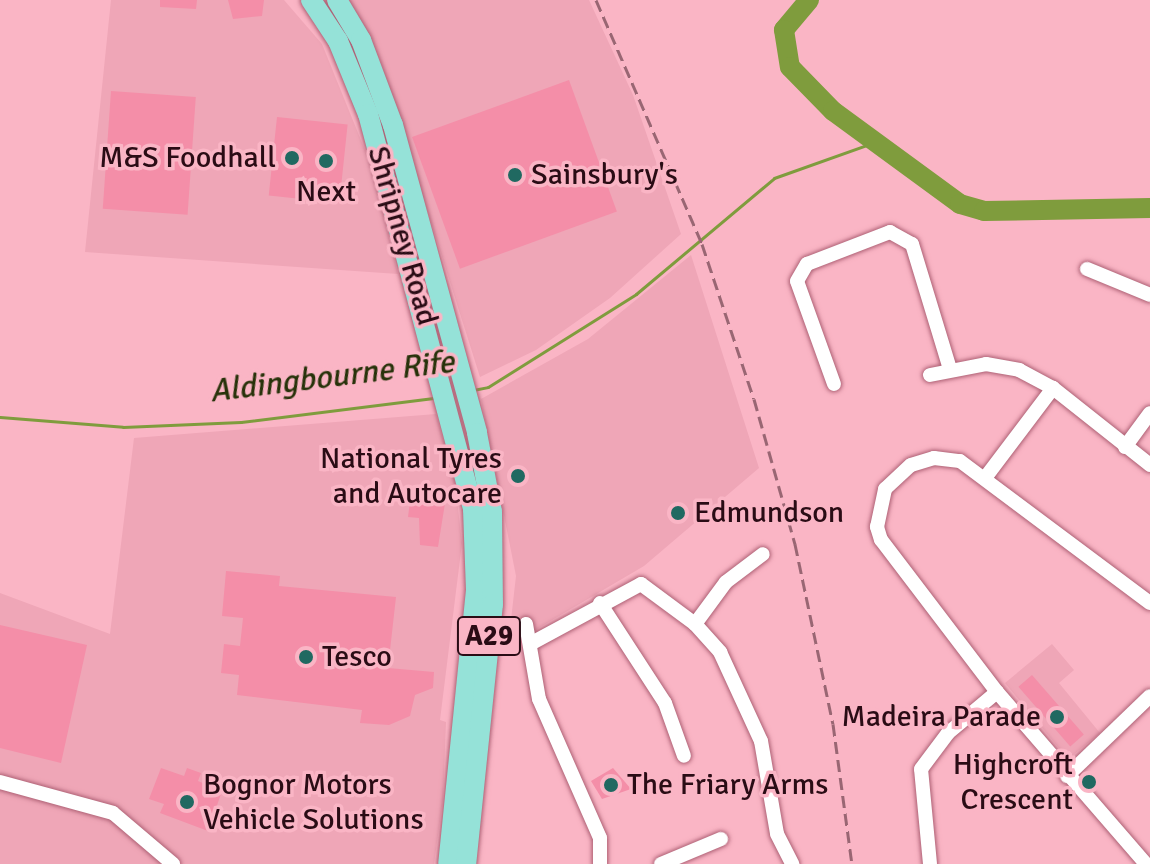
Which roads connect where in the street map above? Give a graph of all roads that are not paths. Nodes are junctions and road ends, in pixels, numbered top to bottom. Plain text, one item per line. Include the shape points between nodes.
1 (311, 0) edge
2 (337, 0) edge
3 (1087, 269) dead end
4 (1150, 295) edge
5 (950, 369) junction
6 (930, 375) dead end
7 (452, 381) junction
8 (834, 384) dead end
9 (1053, 388) junction
10 (461, 411) junction
11 (1150, 413) edge
12 (1125, 447) junction
13 (1150, 465) edge
14 (985, 478) junction
15 (763, 554) dead end
16 (1147, 596) edge
17 (600, 603) junction
18 (526, 624) dead end
19 (695, 624) junction
20 (530, 644) junction
21 (997, 692) junction
22 (1150, 696) edge
23 (684, 756) dead end
24 (1067, 776) junction
25 (0, 782) edge
26 (721, 839) dead end
27 (1142, 862) edge
28 (173, 864) edge
29 (448, 864) edge
30 (466, 864) edge
31 (600, 864) edge
32 (661, 864) edge
33 (792, 864) edge
34 (930, 864) edge

1 - 7 main road, Shripney Road / A29 via 338,41 368,114
2 - 7 main road, Shripney Road / A29 via 376,74
3 - 4 street
5 - 6 street
5 - 8 street via 912,244 890,232 807,264 797,281
5 - 9 street via 1003,366
7 - 10 main road, Shripney Road / A29
9 - 12 street
9 - 14 street
10 - 29 main road, Shripney Road / A29 via 477,578
10 - 30 main road, Shripney Road / A29 via 495,549
11 - 12 street
12 - 13 street
14 - 16 street
14 - 21 street via 947,459 911,465 885,489 877,527
15 - 19 street via 726,582
17 - 19 street via 641,584
17 - 20 street
17 - 23 street via 665,703
18 - 20 street
19 - 33 street via 720,652 761,741 777,834
20 - 31 street via 539,699 600,838
21 - 24 street
21 - 34 street via 948,733 921,769
22 - 24 street
24 - 27 street
25 - 28 street via 113,813
26 - 32 street

